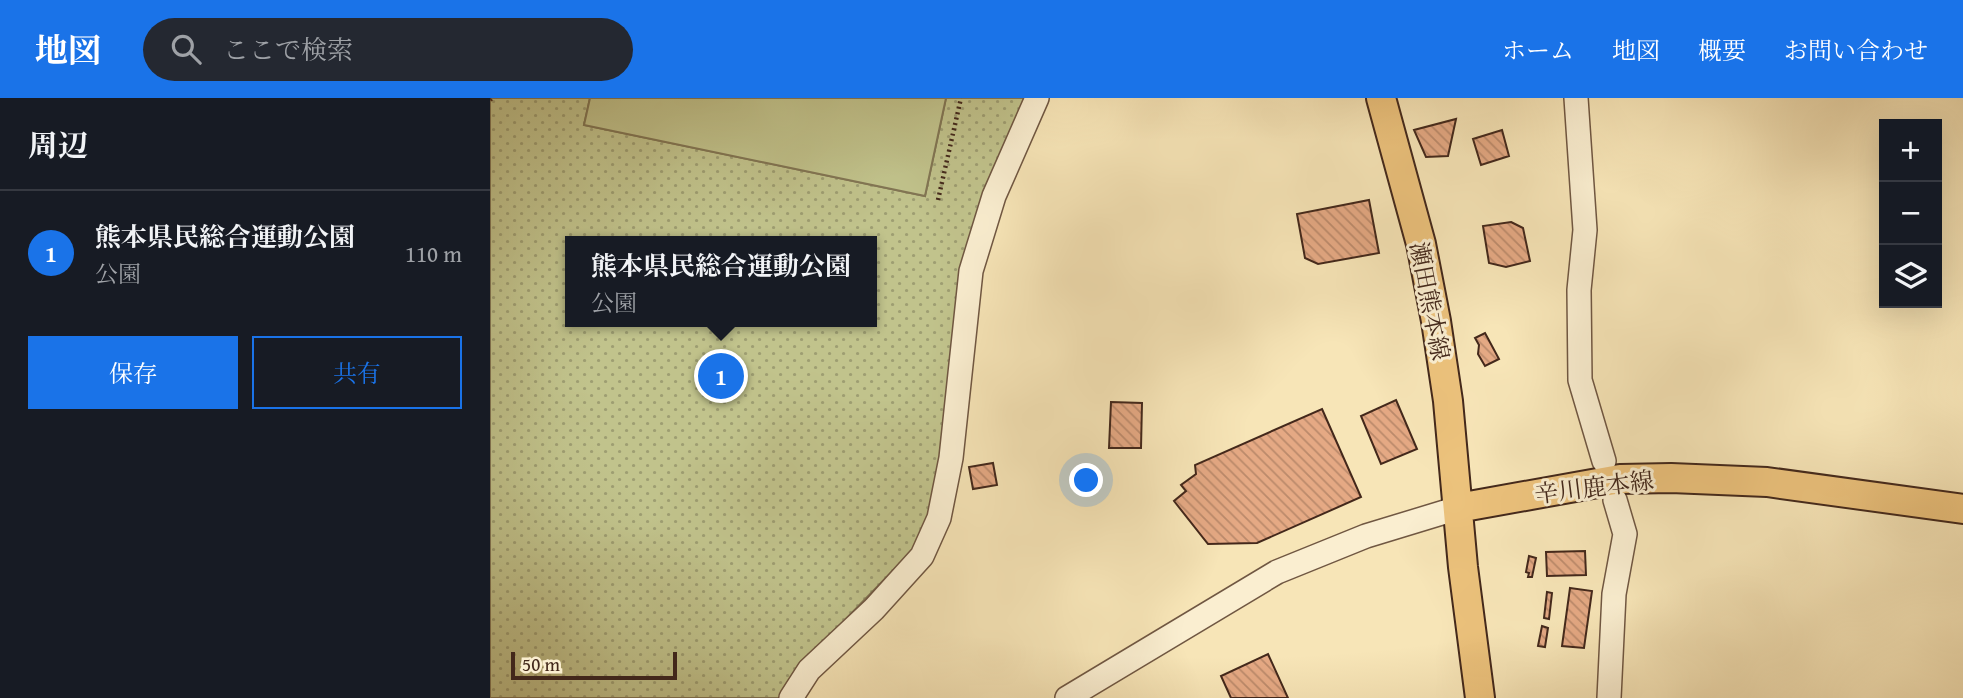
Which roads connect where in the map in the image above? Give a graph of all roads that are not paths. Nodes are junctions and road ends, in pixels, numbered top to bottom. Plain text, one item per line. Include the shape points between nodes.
1 (1037, 98) edge
2 (1381, 98) edge
3 (1576, 98) edge
4 (1604, 461) dead end
5 (1615, 500) dead end
6 (1458, 508) junction
7 (1963, 509) edge
8 (791, 698) edge
9 (1067, 698) edge
10 (1480, 698) edge
11 (1609, 698) edge

1 - 8 street via 994,196 971,271 951,458 939,518 922,556 809,670
2 - 6 main road, 瀬田熊本線 via 1421,244 1436,321
3 - 4 street via 1585,230 1579,290 1580,380
5 - 11 street via 1625,534 1614,594
6 - 7 main road, 辛川鹿本線 via 1620,479 1671,478 1767,482
6 - 9 street via 1366,536 1277,572
6 - 10 main road

